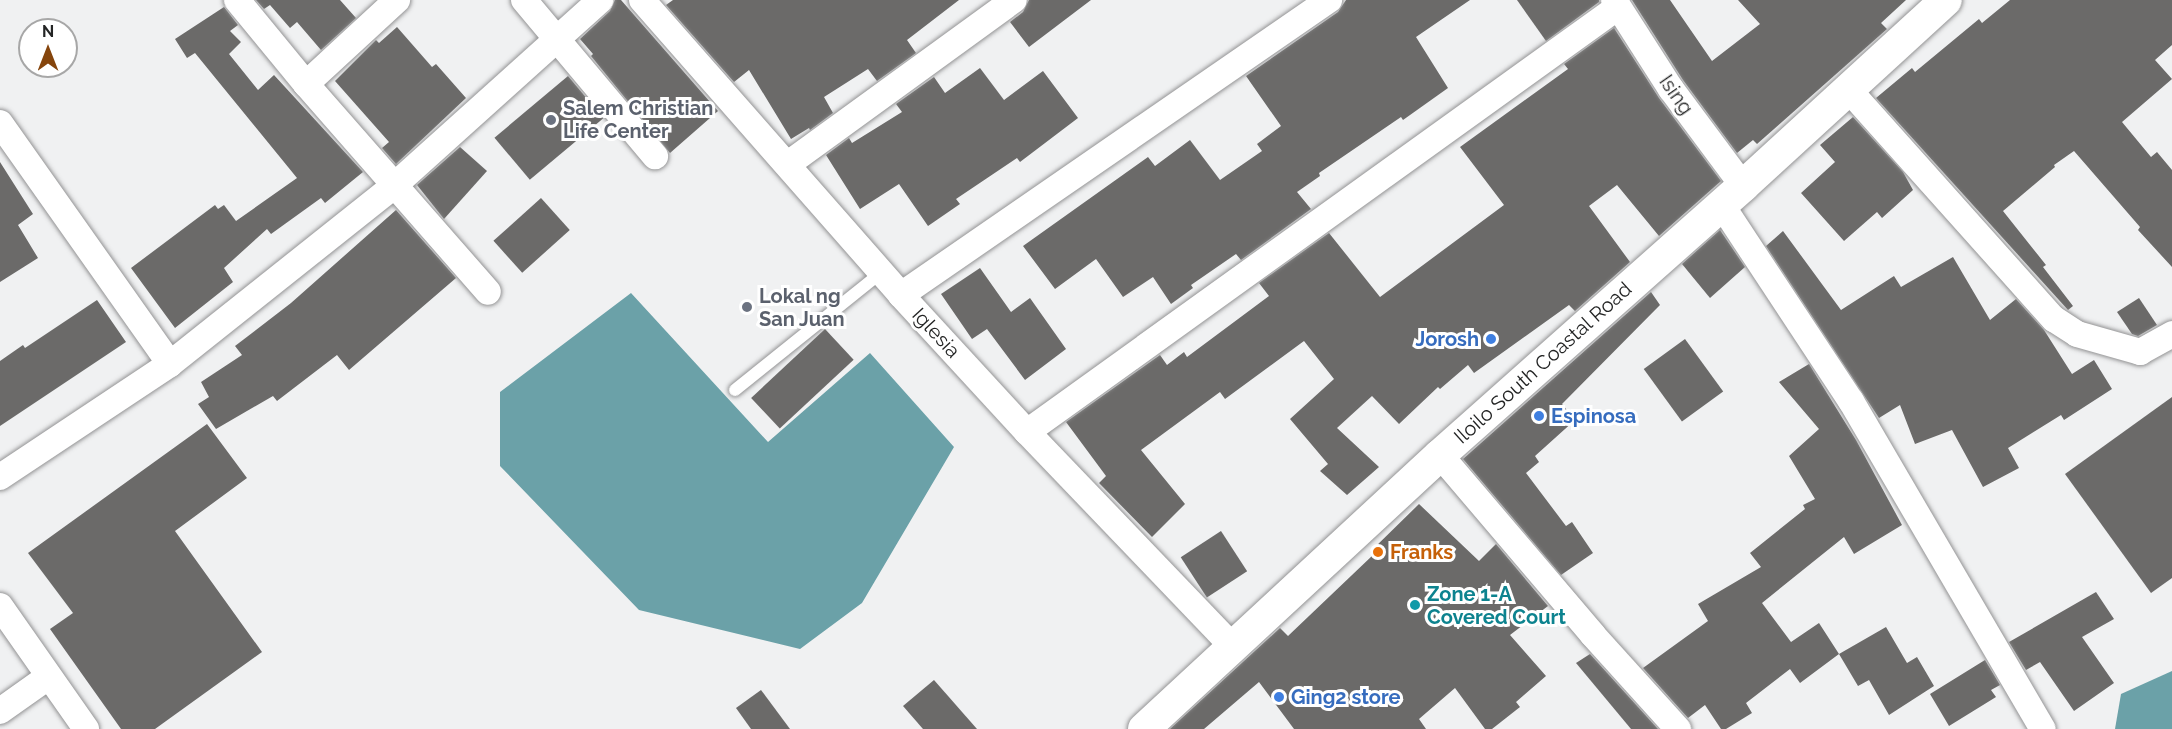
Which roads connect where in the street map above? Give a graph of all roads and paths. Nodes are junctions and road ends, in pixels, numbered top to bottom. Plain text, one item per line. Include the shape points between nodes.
1 (237, 0) edge
2 (397, 0) edge
3 (524, 0) edge
4 (600, 0) edge
5 (1014, 0) edge
6 (1329, 0) edge
7 (1946, 0) edge
8 (650, 2) edge
9 (1616, 3) edge
10 (557, 39) junction
11 (306, 84) junction
12 (1848, 89) junction
13 (0, 123) edge
14 (655, 156) dead end
15 (788, 164) junction
16 (396, 184) junction
17 (1732, 195) junction
18 (882, 272) junction
19 (488, 292) dead end
20 (900, 295) junction
21 (2172, 334) edge
22 (170, 364) junction
23 (735, 390) dead end
24 (1027, 432) junction
25 (1440, 455) junction
26 (0, 477) edge
27 (0, 606) edge
28 (1234, 648) junction
29 (48, 677) junction
30 (0, 711) edge
31 (86, 729) edge
32 (1144, 729) edge
33 (1678, 729) edge
34 (2043, 729) edge

1 - 11 street
2 - 11 street
3 - 10 street
4 - 10 street
5 - 15 street
6 - 20 street
7 - 12 street, Iloilo South Coastal Road
8 - 15 street, Iglesia
9 - 17 street, Ising
9 - 24 street
10 - 14 street
10 - 16 street
11 - 16 street
12 - 17 street, Iloilo South Coastal Road
12 - 21 street via 2054,319 2077,334 2140,352
13 - 22 street
15 - 18 street, Iglesia
16 - 19 street
16 - 22 street
17 - 25 street, Iloilo South Coastal Road
17 - 34 street, Ising
18 - 20 street, Iglesia
18 - 23 lane
20 - 24 street, Iglesia
22 - 26 street
24 - 28 street, Iglesia
25 - 28 street, Iloilo South Coastal Road
25 - 33 street
27 - 29 street
28 - 32 street, Iloilo South Coastal Road
29 - 30 street
29 - 31 street

